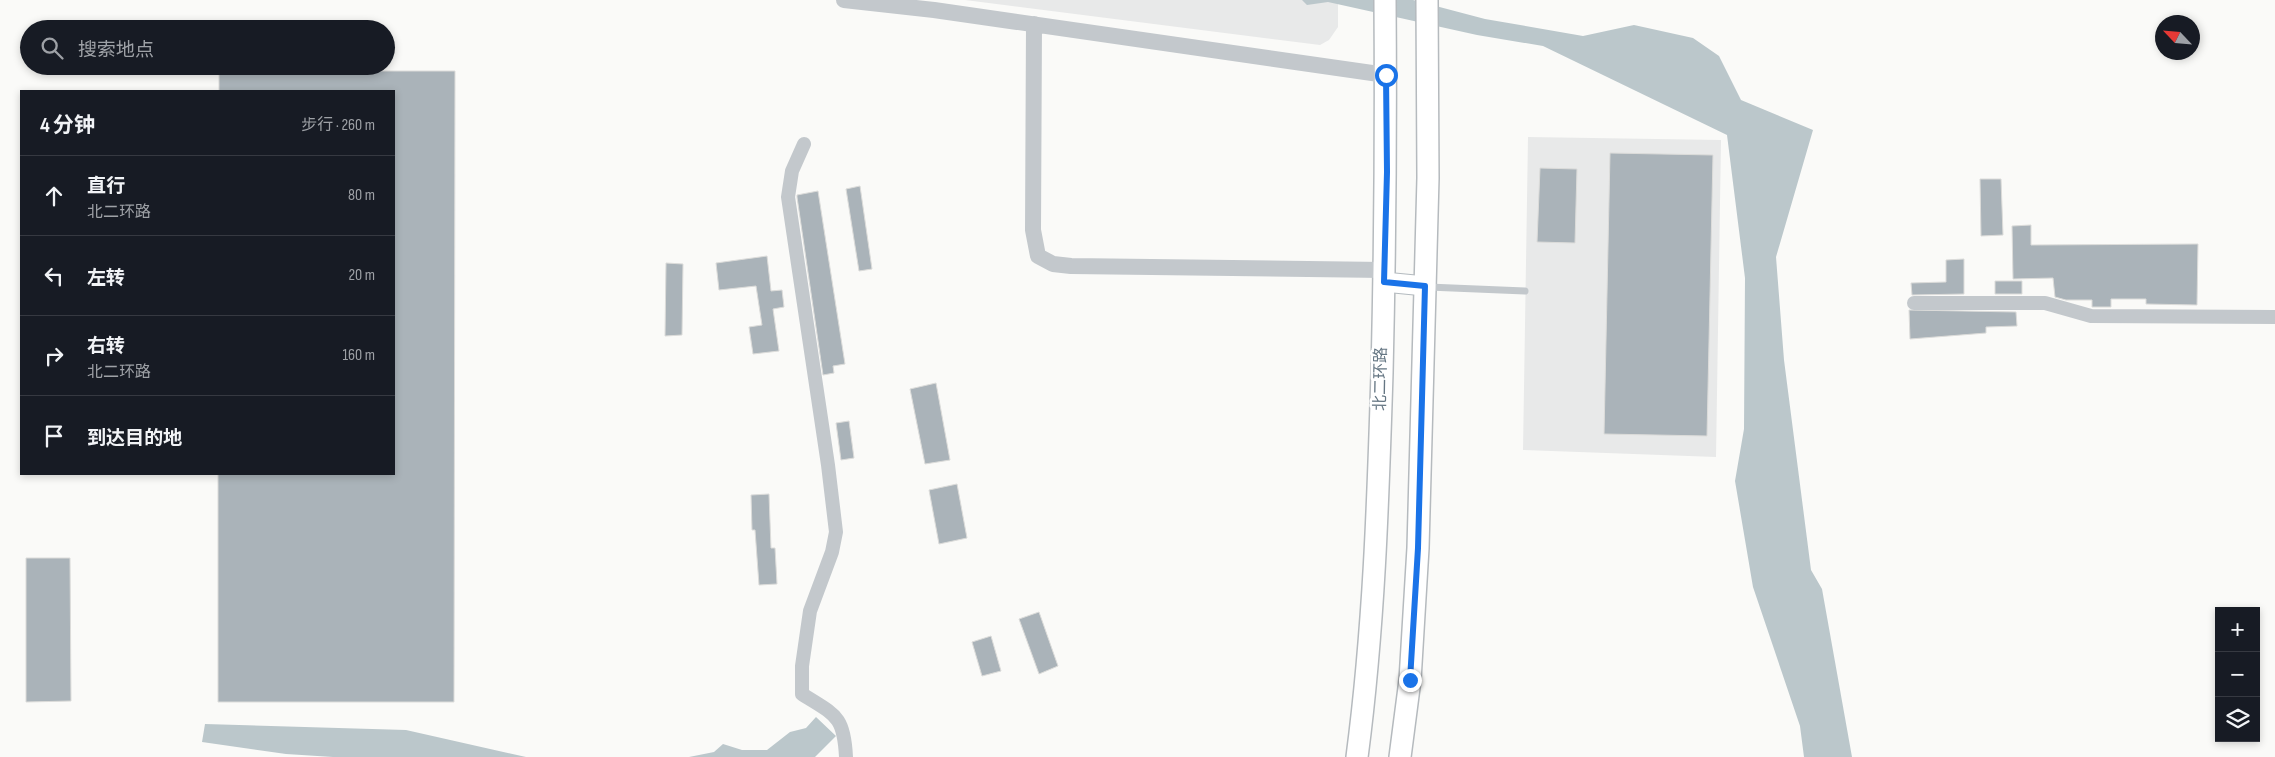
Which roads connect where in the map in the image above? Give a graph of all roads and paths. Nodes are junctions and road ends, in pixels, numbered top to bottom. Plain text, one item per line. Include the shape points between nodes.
1 (844, 0) edge
2 (1427, 1) edge
3 (1385, 8) edge
4 (1034, 24) junction
5 (1386, 75) junction
6 (804, 144) dead end
7 (1384, 276) junction
8 (1425, 286) junction
9 (1525, 291) dead end
10 (1914, 303) dead end
11 (2275, 317) edge
12 (846, 757) edge
13 (1357, 757) edge
14 (1400, 757) edge

1 - 4 street
2 - 8 main road
3 - 5 main road, 北二环路
4 - 5 street
4 - 7 street via 1032,230 1038,256 1053,264 1071,266
5 - 7 main road, 北二环路
6 - 12 street via 792,171 788,197 836,532 810,611 802,666 802,694 837,717 845,735
7 - 8 main road
7 - 13 main road, 北二环路 via 1378,542 1368,674
8 - 9 lane
8 - 14 main road via 1418,548 1410,680
10 - 11 street via 2045,303 2091,316

